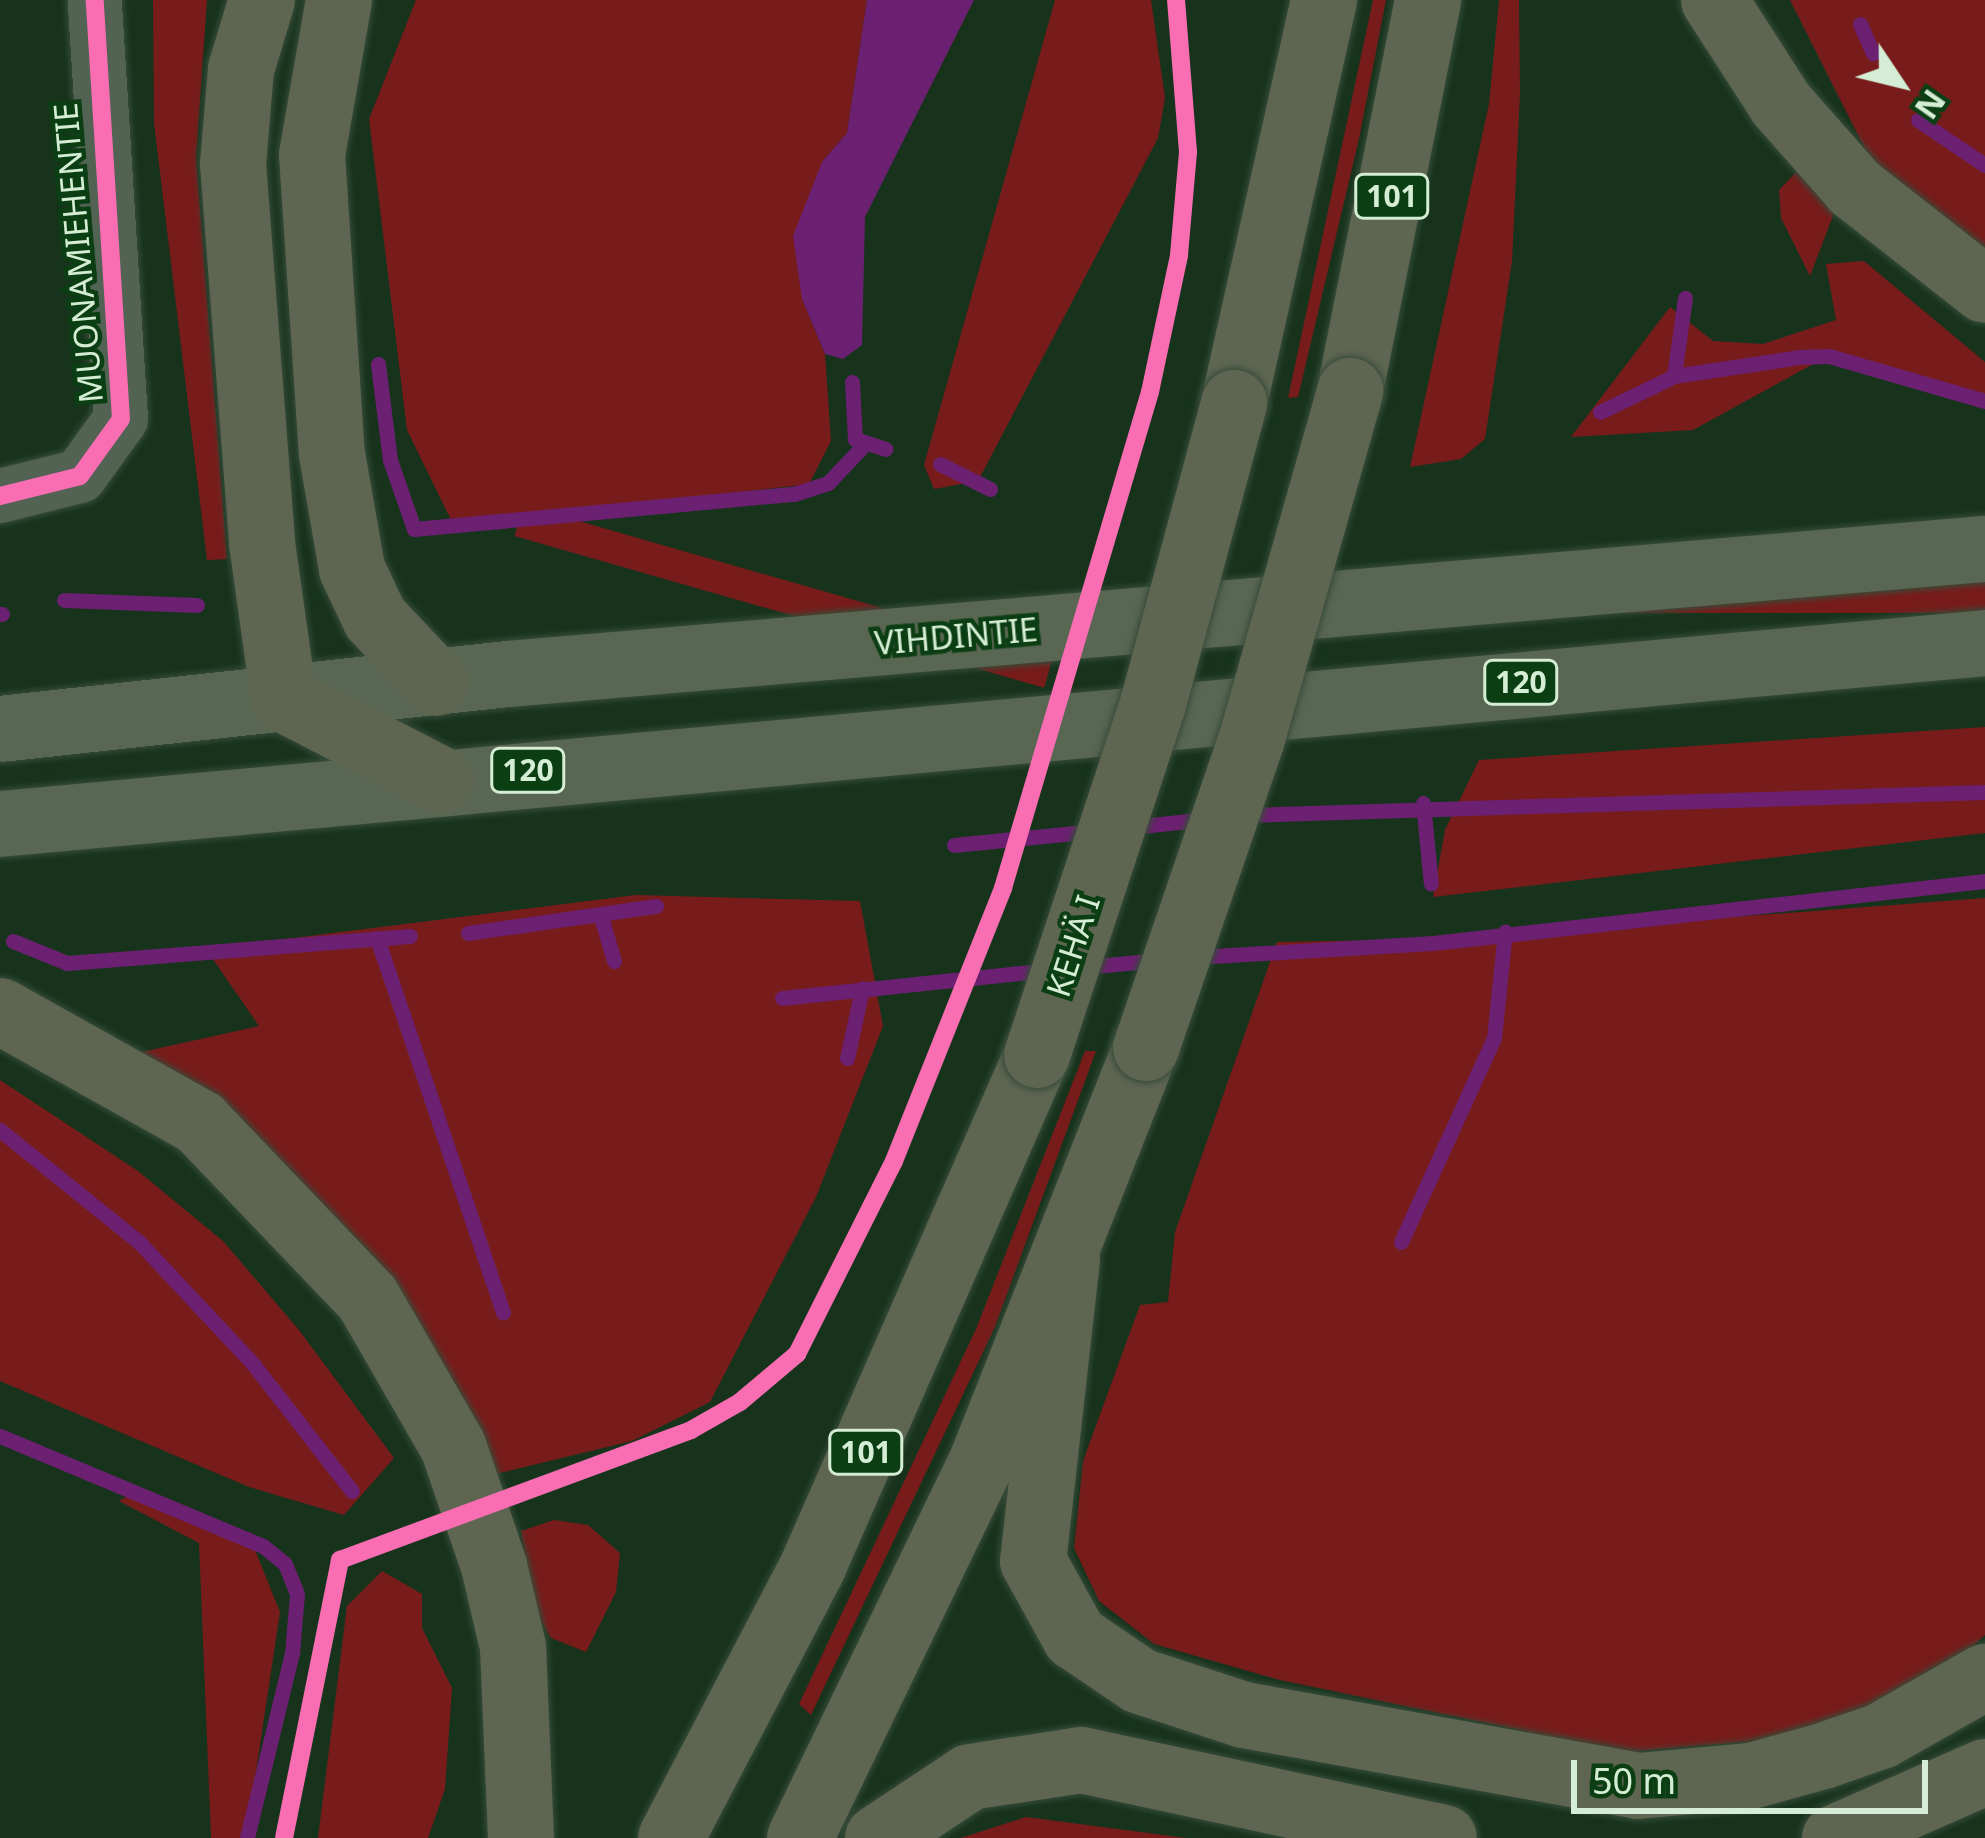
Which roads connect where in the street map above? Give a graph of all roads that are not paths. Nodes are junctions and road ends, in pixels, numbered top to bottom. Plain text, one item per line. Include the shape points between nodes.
1 (94, 0) edge
2 (262, 0) edge
3 (339, 0) edge
4 (1285, 0) edge
5 (1324, 0) edge
6 (1428, 0) edge
7 (1714, 0) edge
8 (1302, 119) junction
9 (1985, 290) edge
10 (0, 496) edge
11 (1985, 548) edge
12 (1985, 644) edge
13 (436, 683) junction
14 (284, 699) junction
15 (0, 729) edge
16 (441, 780) junction
17 (0, 824) edge
18 (0, 1012) edge
19 (1067, 1259) junction
20 (1985, 1677) edge
21 (1985, 1772) edge
22 (521, 1838) edge
23 (671, 1838) edge
24 (800, 1838) edge
25 (878, 1838) edge
26 (1444, 1838) edge
27 (1834, 1838) edge

1 - 10 street, MUONAMIEHENTIE via 121,419 80,476
2 - 14 highway via 242,69 232,164 262,543
3 - 13 highway via 320,65 312,154 332,454 352,569 375,618
4 - 8 highway
5 - 8 highway, KEHÄ I / 101
6 - 19 highway, 101, bridge via 1349,392 1251,742
7 - 9 highway via 1781,104 1855,188
8 - 23 highway, KEHÄ I / 101, bridge via 1153,704 1037,1054 813,1566
11 - 13 main road, VIHDINTIE
12 - 16 main road, 120
13 - 14 main road, VIHDINTIE
14 - 15 main road, VIHDINTIE
14 - 16 highway
16 - 17 main road, 120
18 - 22 highway via 125,1073 266,1182 368,1298 453,1446 494,1566 513,1647
19 - 20 highway via 1033,1561 1076,1636 1141,1681 1244,1715 1638,1786 1751,1775 1823,1756 1881,1736
19 - 24 highway, 101 via 905,1631
21 - 27 highway
25 - 26 highway via 970,1777 1081,1760

